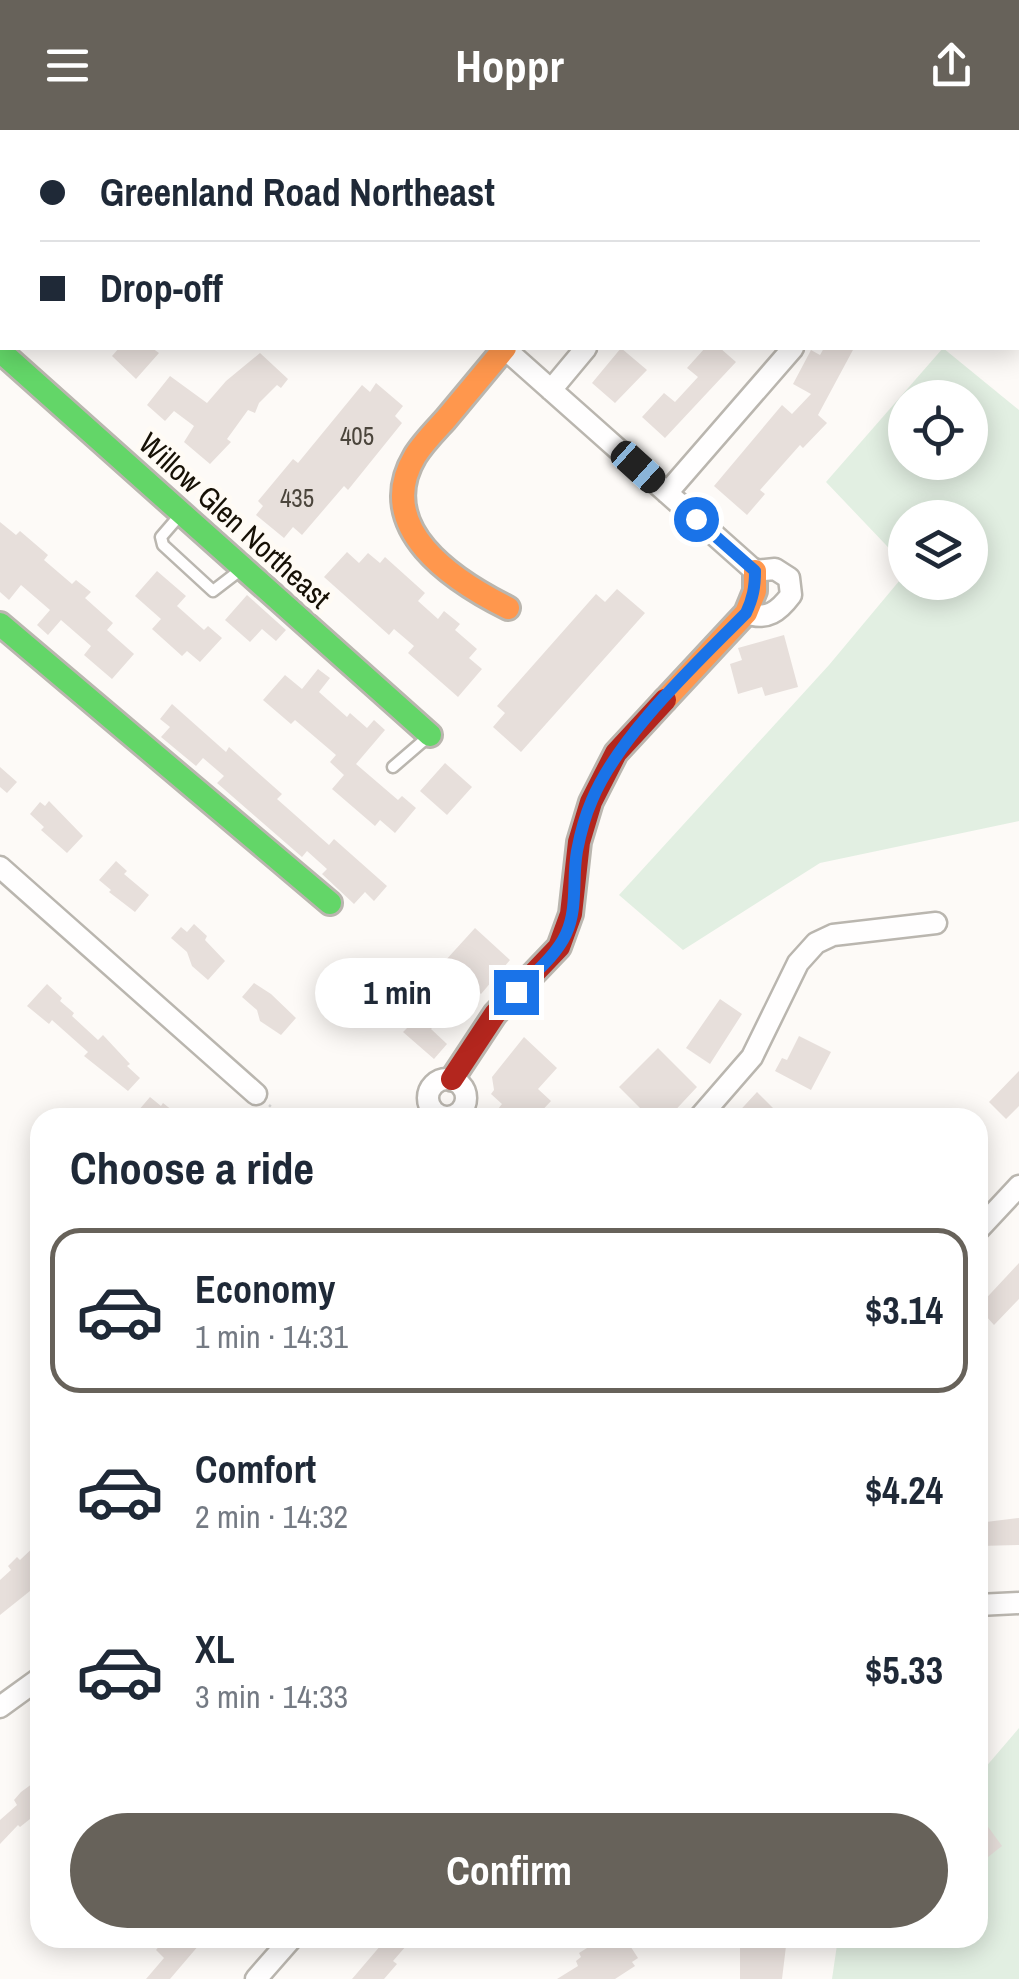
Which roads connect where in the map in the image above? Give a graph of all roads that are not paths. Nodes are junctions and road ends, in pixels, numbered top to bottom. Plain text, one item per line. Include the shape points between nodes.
1 (502, 350) edge
2 (506, 350) edge
3 (584, 350) edge
4 (791, 350) edge
5 (0, 351) edge
6 (552, 390) junction
7 (667, 492) junction
8 (182, 513) junction
9 (244, 568) junction
10 (755, 571) junction
11 (508, 608) dead end
12 (746, 613) junction
13 (0, 624) edge
14 (430, 735) joint
15 (392, 766) dead end
16 (0, 868) edge
17 (330, 903) dead end
18 (936, 923) dead end
19 (452, 1079) junction
20 (256, 1094) dead end
21 (432, 1108) edge
22 (463, 1108) edge
23 (708, 1108) edge
24 (1019, 1186) edge
25 (988, 1219) edge
26 (1019, 1603) edge
27 (988, 1605) edge
28 (30, 1685) edge
29 (0, 1707) edge
30 (283, 1948) edge
31 (256, 1979) edge

1 - 11 street via 414,457 402,500 422,548 479,594
2 - 6 street
3 - 6 street
4 - 7 street
5 - 8 street, Willow Glen Northeast
6 - 7 street
7 - 10 street
8 - 9 street, Willow Glen Northeast
8 - 9 lane via 161,537 163,545 213,591
9 - 14 street, Willow Glen Northeast
10 - 12 street
10 - 12 street via 776,569 789,578 791,595 767,616
12 - 19 street via 616,753 590,803 566,934 496,1014
13 - 17 street
14 - 15 lane
16 - 20 street
18 - 23 street via 833,935 816,943 798,964 752,1057
19 - 21 street via 432,1085
19 - 22 street via 466,1094
24 - 25 street
26 - 27 street
28 - 29 street
30 - 31 street

